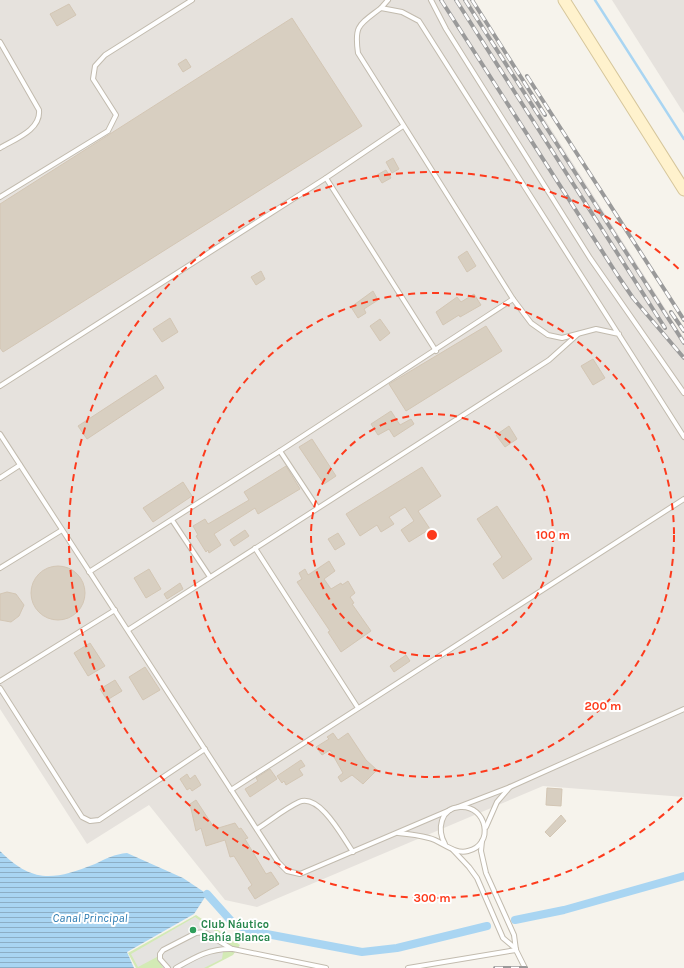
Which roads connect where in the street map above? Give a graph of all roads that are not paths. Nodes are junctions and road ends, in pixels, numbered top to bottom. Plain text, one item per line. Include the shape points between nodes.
1 (192, 0) edge
2 (388, 0) edge
3 (431, 0) edge
4 (564, 0) edge
5 (381, 8) junction
6 (0, 42) edge
7 (403, 126) junction
8 (0, 148) edge
9 (326, 178) junction
10 (684, 190) edge
11 (0, 196) edge
12 (513, 299) junction
13 (580, 333) junction
14 (619, 334) junction
15 (436, 351) junction
16 (0, 386) edge
17 (684, 393) edge
18 (0, 434) edge
19 (684, 437) edge
20 (280, 451) junction
21 (20, 465) junction
22 (0, 478) edge
23 (684, 499) edge
24 (317, 507) junction
25 (172, 520) junction
26 (62, 530) junction
27 (255, 548) junction
28 (1, 566) edge
29 (89, 572) junction
30 (210, 577) junction
31 (115, 610) junction
32 (128, 630) junction
33 (0, 681) edge
34 (0, 688) edge
35 (358, 708) junction
36 (684, 709) edge
37 (205, 750) junction
38 (510, 787) junction
39 (231, 790) junction
40 (458, 807) junction
41 (450, 810) junction
42 (485, 828) junction
43 (257, 830) junction
44 (396, 833) junction
45 (482, 841) junction
46 (445, 844) junction
47 (452, 849) junction
48 (353, 852) junction
49 (233, 949) junction
50 (516, 950) junction
51 (168, 968) edge
52 (176, 968) edge
53 (326, 968) edge
54 (408, 968) edge
55 (525, 968) edge

1 - 11 lane via 105,55 95,66 93,79 116,115 108,131
2 - 5 lane
3 - 17 lane via 446,29 590,258
4 - 10 main road
5 - 7 lane via 362,23 356,35 358,53
5 - 14 lane via 402,12 419,21
6 - 8 lane via 39,110 40,118 27,132
7 - 9 lane
7 - 12 lane
9 - 15 lane
9 - 16 lane
12 - 13 lane via 531,323 548,335 562,338
12 - 15 lane
13 - 14 lane via 596,329
13 - 24 lane via 548,360
14 - 19 lane
15 - 20 lane
18 - 21 lane
20 - 24 lane
20 - 25 lane
21 - 22 lane
21 - 26 lane
23 - 35 lane
24 - 27 lane
25 - 29 lane
25 - 30 lane
26 - 28 lane
26 - 29 lane
27 - 30 lane
27 - 35 lane
29 - 31 lane
30 - 32 lane
31 - 32 lane
31 - 33 lane
32 - 37 lane
34 - 37 lane via 82,817 90,821 99,820
35 - 39 lane
36 - 38 lane
37 - 39 lane
38 - 40 lane
38 - 42 lane via 497,802
39 - 43 lane
40 - 41 lane
40 - 42 lane via 468,807 477,811 483,818
41 - 44 lane
41 - 46 lane via 443,817 440,826
42 - 45 lane
43 - 48 lane via 278,862 287,871 300,874
43 - 48 lane via 300,802 312,802 324,809
44 - 46 lane via 417,835
44 - 48 lane
45 - 47 lane via 476,848 468,851
45 - 50 lane via 481,851 486,873 514,935
46 - 47 lane
47 - 50 lane via 477,878 504,938
49 - 51 lane via 204,932 196,932 163,950 160,959
49 - 52 lane via 205,951
49 - 53 lane
50 - 54 lane
50 - 55 lane

